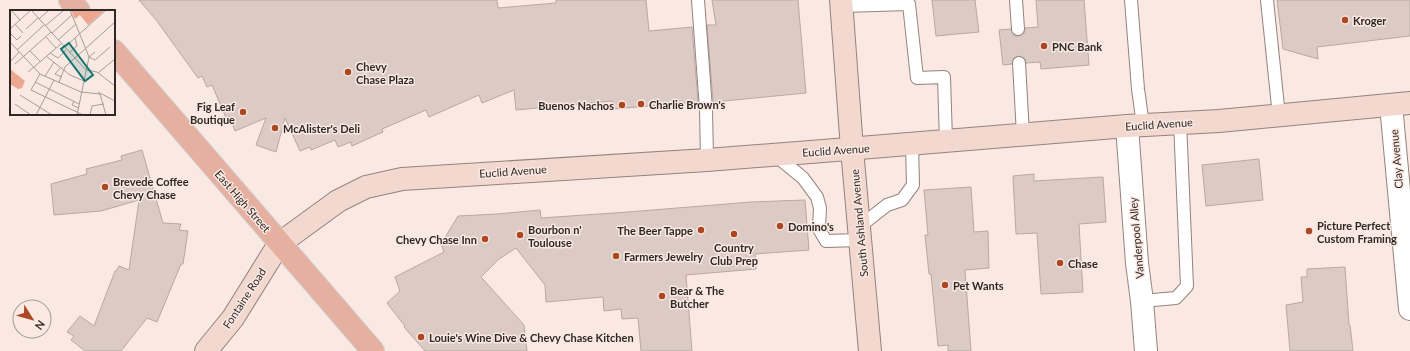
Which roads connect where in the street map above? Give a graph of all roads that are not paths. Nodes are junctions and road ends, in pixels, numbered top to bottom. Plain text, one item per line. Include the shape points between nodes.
1 (70, 0) edge
2 (698, 0) edge
3 (1016, 0) edge
4 (1131, 0) edge
5 (1267, 0) edge
6 (842, 3) edge
7 (79, 10) edge
8 (1018, 29) dead end
9 (115, 52) edge
10 (1019, 63) dead end
11 (1401, 104) edge
12 (1279, 116) junction
13 (1180, 122) junction
14 (1135, 125) junction
15 (1023, 135) junction
16 (946, 141) junction
17 (912, 144) junction
18 (852, 149) junction
19 (775, 155) junction
20 (707, 160) junction
21 (860, 233) junction
22 (279, 244) junction
23 (1142, 301) junction
24 (1410, 309) edge
25 (206, 351) edge
26 (373, 351) edge
27 (870, 351) edge
28 (1146, 351) edge

1 - 7 main road
2 - 20 lane
3 - 8 lane
4 - 14 lane via 1138,89
5 - 12 lane
6 - 16 lane via 909,4 917,78 944,77
6 - 18 main road, South Ashland Avenue
9 - 22 main road, East High Street
10 - 15 lane
11 - 12 main road, Euclid Avenue
11 - 24 street, Clay Avenue
12 - 13 main road, Euclid Avenue
13 - 14 main road, Euclid Avenue
13 - 23 lane via 1187,286 1176,298
14 - 15 main road, Euclid Avenue
14 - 23 street, Vanderpool Alley via 1137,263
15 - 16 main road, Euclid Avenue
16 - 17 main road, Euclid Avenue
17 - 18 main road, Euclid Avenue
17 - 21 lane via 913,186 902,200 887,205
18 - 19 main road, Euclid Avenue
18 - 21 main road, South Ashland Avenue
19 - 20 main road, Euclid Avenue
19 - 21 lane via 803,178 817,197 820,208 818,229 826,241
20 - 22 main road, Euclid Avenue via 402,179 366,187 338,201
21 - 27 main road, South Ashland Avenue
22 - 25 main road, Fontaine Road via 233,318
22 - 26 main road, East High Street
23 - 28 street, Vanderpool Alley

